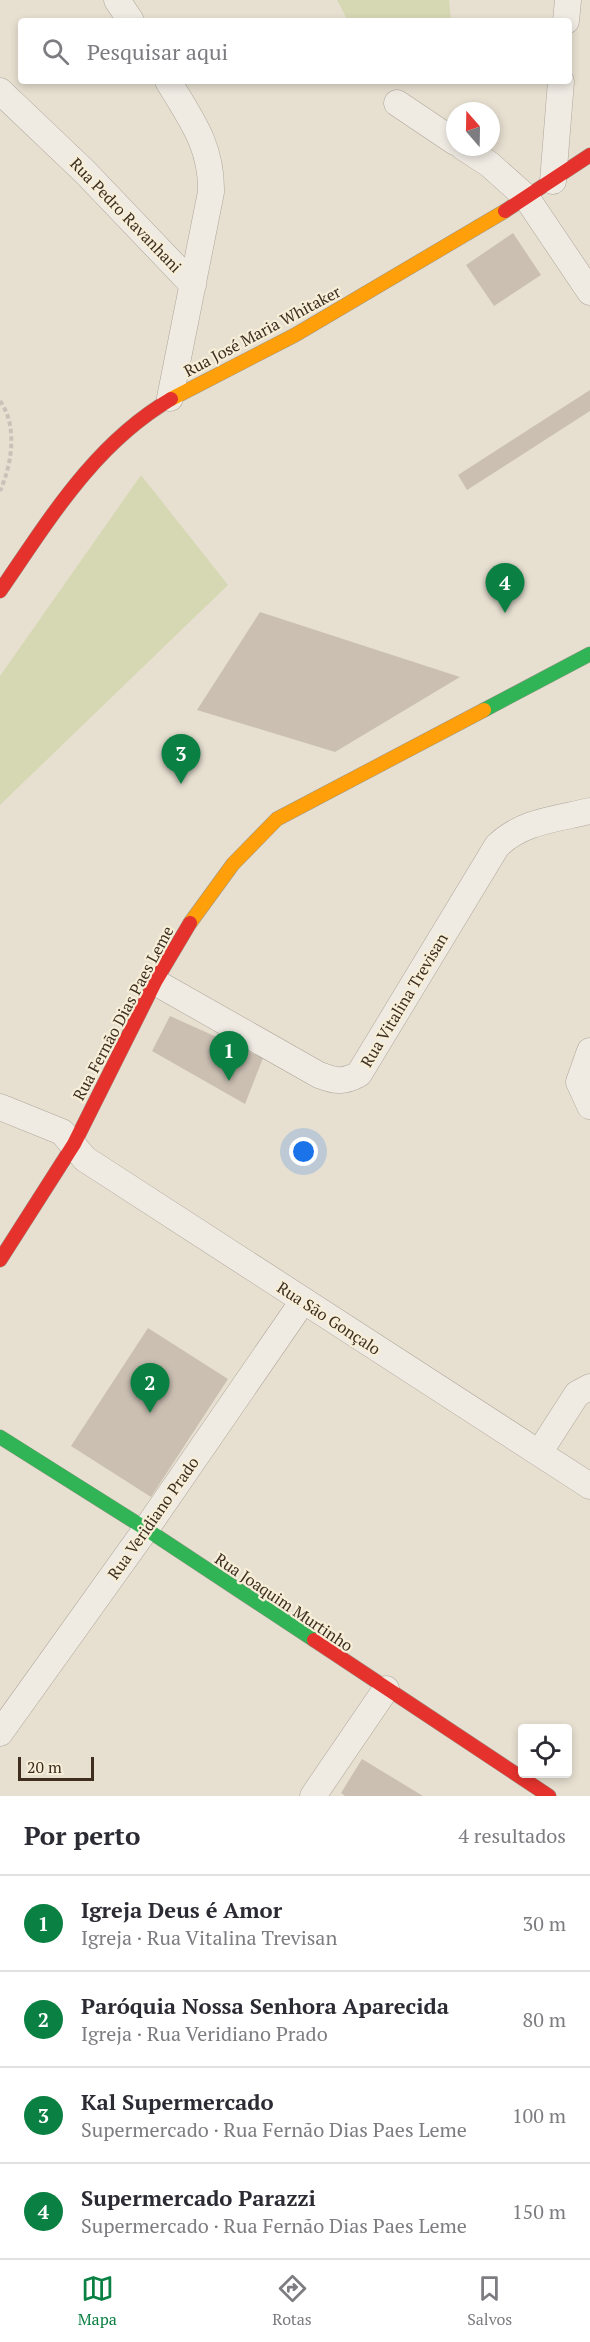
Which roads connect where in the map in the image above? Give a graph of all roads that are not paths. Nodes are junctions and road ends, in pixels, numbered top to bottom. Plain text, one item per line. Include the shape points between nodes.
1 (117, 0) edge
2 (568, 0) edge
3 (129, 18) edge
4 (566, 18) edge
5 (170, 84) edge
6 (561, 84) edge
7 (0, 91) edge
8 (397, 103) dead end
9 (446, 136) edge
10 (590, 155) edge
11 (477, 156) edge
12 (553, 181) junction
13 (526, 197) junction
14 (192, 285) junction
15 (590, 292) edge
16 (170, 398) junction
17 (0, 591) edge
18 (590, 654) edge
19 (590, 811) edge
20 (154, 982) junction
21 (590, 1051) edge
22 (590, 1106) edge
23 (0, 1107) edge
24 (74, 1144) junction
25 (0, 1260) edge
26 (303, 1301) junction
27 (590, 1387) edge
28 (0, 1437) edge
29 (539, 1453) junction
30 (590, 1486) edge
31 (146, 1529) junction
32 (386, 1689) junction
33 (0, 1733) edge
34 (313, 1796) edge
35 (549, 1796) edge

1 - 3 street
2 - 4 street
5 - 14 street via 198,130 212,168 211,192
6 - 12 street
7 - 14 street, Rua Pedro Ravanhani via 85,172
8 - 9 street
10 - 12 street, Rua José Maria Whitaker
11 - 13 street
12 - 13 street, Rua José Maria Whitaker
13 - 15 street
13 - 16 street, Rua José Maria Whitaker via 294,335
14 - 16 street, Rua Pedro Ravanhani
16 - 17 street, Rua José Maria Whitaker via 122,434 79,478
18 - 20 street, Rua Fernão Dias Paes Leme via 277,819 233,864 189,924
19 - 20 street, Rua Vitalina Trevisan via 524,826 497,846 359,1074 347,1081 319,1075
20 - 24 street, Rua Fernão Dias Paes Leme
21 - 22 street via 579,1082
23 - 24 street, Rua São Gonçalo via 62,1132
24 - 25 street, Rua Fernão Dias Paes Leme
24 - 26 street, Rua São Gonçalo via 85,1159
26 - 29 street, Rua São Gonçalo
26 - 31 street, Rua Veridiano Prado
27 - 29 street via 577,1394
28 - 31 street, Rua Joaquim Murtinho
29 - 30 street, Rua São Gonçalo
31 - 32 street, Rua Joaquim Murtinho
31 - 33 street, Rua Veridiano Prado
32 - 34 street
32 - 35 street, Rua Joaquim Murtinho

